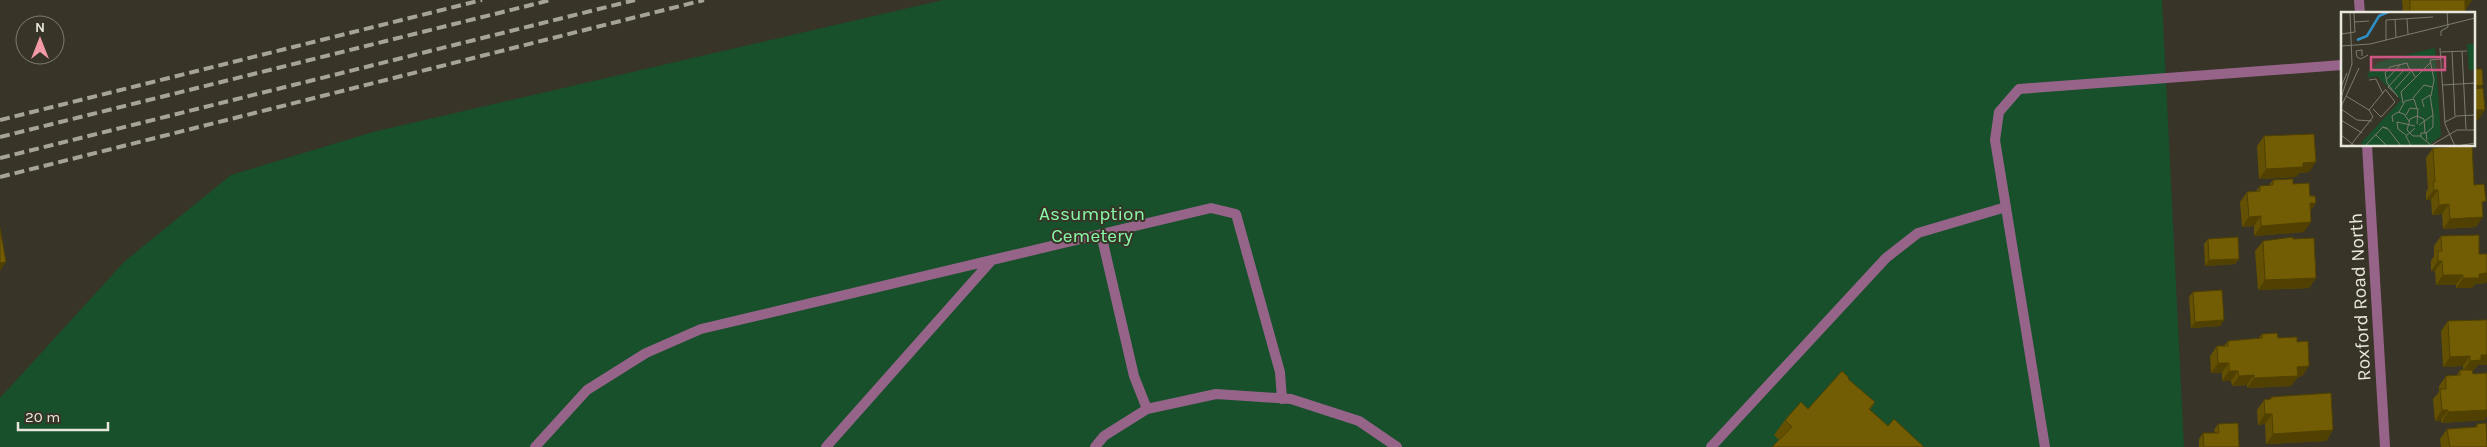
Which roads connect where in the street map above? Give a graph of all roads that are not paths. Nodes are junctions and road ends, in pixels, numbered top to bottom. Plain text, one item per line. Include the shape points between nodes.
1 (2341, 65) edge
2 (2367, 146) edge
3 (2006, 207) junction
4 (1101, 234) junction
5 (992, 260) junction
6 (1282, 399) junction
7 (1147, 409) junction
8 (535, 447) edge
9 (826, 447) edge
10 (1094, 447) edge
11 (1397, 447) edge
12 (1711, 447) edge
13 (2045, 447) edge
14 (2385, 447) edge

1 - 3 street via 2019,89 1999,112 1995,140
2 - 14 street, Roxford Road North
3 - 12 street via 1918,233 1886,258
3 - 13 street
4 - 5 street
4 - 6 street via 1211,208 1236,214 1280,372
4 - 7 street via 1134,376
5 - 8 street via 701,329 646,353 587,390
5 - 9 street
6 - 7 street via 1216,394
6 - 11 street via 1359,420
7 - 10 street via 1104,436

